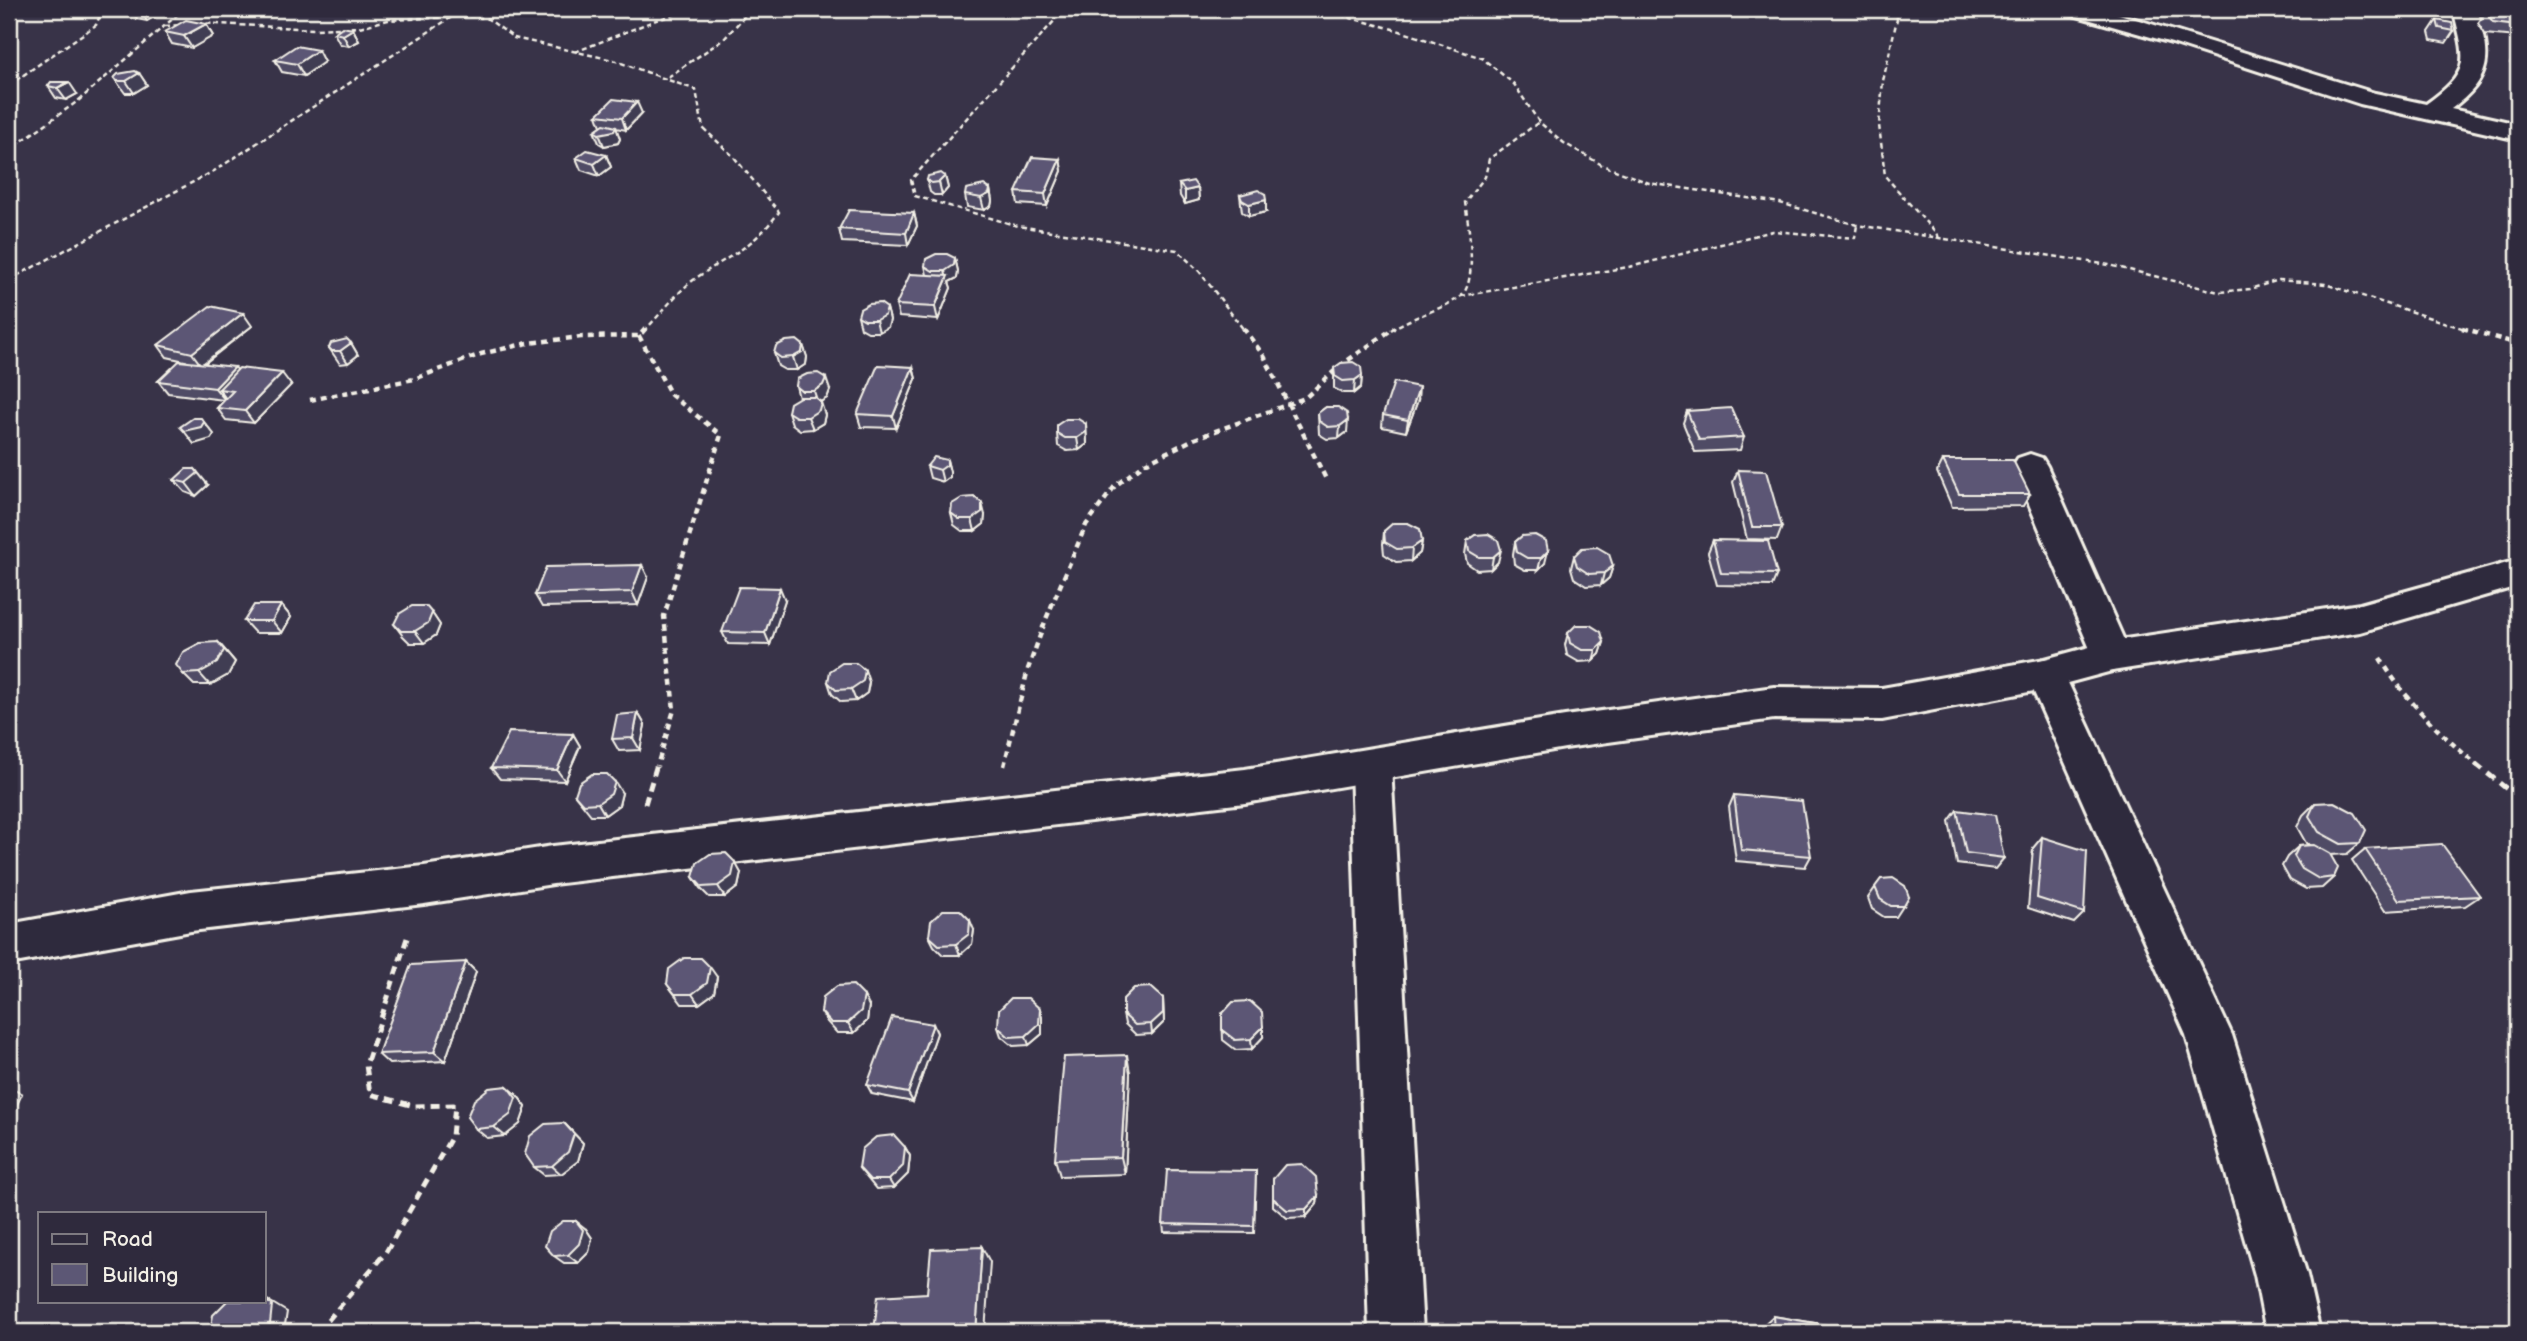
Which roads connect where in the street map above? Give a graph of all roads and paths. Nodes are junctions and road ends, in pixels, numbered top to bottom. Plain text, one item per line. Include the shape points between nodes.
1 (98, 9) edge
2 (184, 9) edge
3 (464, 9) edge
4 (694, 9) edge
5 (751, 9) edge
6 (1065, 9) edge
7 (1316, 9) edge
8 (1895, 9) edge
9 (2078, 9) edge
10 (2465, 9) edge
11 (458, 16) junction
12 (165, 26) junction
13 (574, 53) junction
14 (667, 78) junction
15 (9, 85) edge
16 (2429, 114) junction
17 (1539, 122) junction
18 (2518, 132) edge
19 (9, 150) edge
20 (1857, 225) junction
21 (1940, 238) junction
22 (9, 280) edge
23 (1461, 296) junction
24 (639, 336) junction
25 (2518, 344) edge
26 (310, 400) dead end
27 (1288, 402) junction
28 (2030, 466) dead end
29 (1327, 481) dead end
30 (2518, 573) edge
31 (2360, 618) junction
32 (2112, 656) junction
33 (2045, 674) junction
34 (1371, 767) junction
35 (2518, 799) edge
36 (991, 817) junction
37 (628, 858) junction
38 (424, 885) junction
39 (9, 944) edge
40 (318, 1332) edge
41 (1396, 1332) edge
42 (2292, 1332) edge

1 - 15 path via 96,25
2 - 12 path
3 - 11 path
4 - 13 path
5 - 14 path via 730,35
6 - 27 path via 911,180 915,196 1018,226 1177,250 1199,271 1264,356
7 - 17 path via 1482,58 1514,84
8 - 21 path via 1879,125 1885,176
9 - 16 street
10 - 16 street via 2478,58 2466,88
11 - 12 path via 316,29 209,23
11 - 13 path via 488,19 514,38
11 - 22 path via 214,171
12 - 19 path via 56,121
13 - 14 path
14 - 24 path via 696,90 703,128 734,157 779,212 762,235 697,277
16 - 18 street
17 - 20 path via 1602,165 1649,183 1780,203
17 - 23 path via 1489,159 1485,177 1465,202 1470,281
20 - 21 path
20 - 23 path via 1855,238 1773,231 1634,266
21 - 25 path via 2109,264 2219,292 2279,280 2325,284
23 - 27 path via 1406,320 1341,365 1305,398
24 - 26 path via 527,343 414,379
24 - 37 path via 660,378 686,410 713,423 721,435 664,616 674,710
27 - 29 path
27 - 36 path via 1145,463 1115,486 1095,512 1028,669
28 - 32 street
30 - 31 street
31 - 32 street
31 - 35 path via 2395,687 2453,745
32 - 33 street
33 - 34 street via 1882,704 1774,703 1736,708 1565,732
33 - 42 street via 2209,1035 2281,1275
34 - 36 street
34 - 41 street
36 - 37 street
37 - 38 street
38 - 39 street via 191,911
38 - 40 path via 366,1065 370,1094 414,1106 455,1105 452,1136 386,1252

